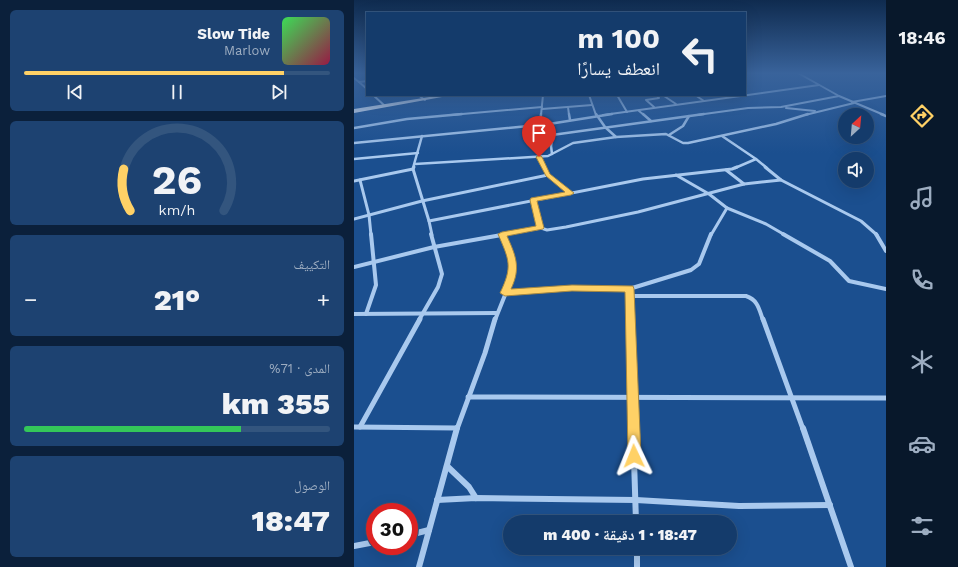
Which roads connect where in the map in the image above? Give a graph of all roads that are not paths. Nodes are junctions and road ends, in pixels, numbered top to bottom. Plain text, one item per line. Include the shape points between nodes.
1 (378, 99) edge
2 (543, 99) edge
3 (590, 99) edge
4 (620, 99) edge
5 (650, 99) edge
6 (669, 99) edge
7 (715, 99) edge
8 (821, 99) edge
9 (846, 99) edge
10 (870, 99) edge
11 (425, 100) edge
12 (704, 101) joint
13 (853, 103) junction
14 (676, 104) junction
15 (592, 105) junction
16 (385, 106) junction
17 (568, 107) junction
18 (654, 107) junction
19 (782, 107) junction
20 (542, 108) junction
21 (354, 111) edge
22 (639, 111) junction
23 (818, 111) junction
24 (627, 112) junction
25 (886, 115) edge
26 (595, 116) junction
27 (689, 116) junction
28 (570, 120) junction
29 (651, 121) junction
30 (549, 124) junction
31 (540, 125) junction
32 (604, 127) junction
33 (354, 128) edge
34 (552, 135) junction
35 (670, 135) junction
36 (422, 136) junction
37 (722, 136) junction
38 (616, 137) junction
39 (354, 143) edge
40 (418, 153) junction
41 (552, 154) junction
42 (539, 157) junction
43 (354, 159) edge
44 (756, 159) junction
45 (415, 164) junction
46 (413, 169) junction
47 (726, 170) junction
48 (675, 174) junction
49 (548, 175) junction
50 (360, 180) junction
51 (782, 180) junction
52 (354, 181) edge
53 (744, 184) junction
54 (571, 193) junction
55 (709, 194) junction
56 (534, 200) junction
57 (422, 201) junction
58 (727, 208) junction
59 (369, 215) junction
60 (354, 219) edge
61 (429, 221) junction
62 (540, 228) junction
63 (502, 234) junction
64 (434, 247) junction
65 (886, 251) edge
66 (373, 262) junction
67 (354, 267) edge
68 (629, 289) junction
69 (886, 289) edge
70 (505, 293) junction
71 (630, 296) junction
72 (497, 313) junction
73 (354, 314) edge
74 (366, 314) junction
75 (422, 314) junction
76 (468, 397) junction
77 (633, 397) junction
78 (886, 398) edge
79 (793, 399) junction
80 (357, 427) edge
81 (457, 428) junction
82 (447, 466) junction
83 (476, 498) junction
84 (437, 500) junction
85 (636, 500) junction
86 (830, 505) junction
87 (636, 515) edge
88 (429, 530) junction
89 (418, 532) edge
90 (366, 544) edge
91 (354, 546) edge
92 (637, 555) edge
93 (419, 567) edge
94 (638, 567) edge
95 (851, 567) edge

1 - 16 street
2 - 20 street
3 - 15 street
4 - 24 street
5 - 18 street via 646,100
6 - 14 street
7 - 12 street
8 - 19 street
9 - 13 street
10 - 13 street
11 - 16 main road
12 - 14 street
13 - 23 street
13 - 25 street
14 - 18 street
15 - 17 street
15 - 26 street
16 - 21 main road
17 - 20 street
17 - 28 street
18 - 22 street
19 - 23 street
19 - 27 street via 748,108
20 - 31 street
20 - 33 street via 407,119
22 - 24 street
22 - 29 street
23 - 37 street
24 - 26 street
26 - 28 street
26 - 32 street
27 - 29 street
27 - 35 street via 683,126
28 - 30 street
29 - 32 street
30 - 31 street
30 - 34 street via 553,130
31 - 36 street
32 - 34 street
32 - 38 street
34 - 41 street
35 - 37 street via 686,143
35 - 38 street
36 - 39 street
36 - 40 street
37 - 44 street
38 - 41 street via 577,142
40 - 43 street
40 - 45 street
41 - 42 street
42 - 45 street
42 - 49 street
44 - 47 street
44 - 51 street
45 - 46 street
46 - 50 street
46 - 57 street
47 - 48 street
47 - 53 street
48 - 54 street
48 - 55 street
49 - 54 street
49 - 57 street
50 - 52 street
50 - 59 street
51 - 53 street
51 - 65 street via 860,222 877,235
53 - 55 street
54 - 56 street
55 - 58 street
55 - 62 street via 566,227 547,230
56 - 61 street
56 - 62 street
57 - 59 street
57 - 61 street
58 - 68 street via 712,232 699,264 691,270
58 - 69 street via 766,224 830,261 849,281
59 - 60 street
59 - 66 street
61 - 64 street
62 - 63 street
63 - 64 street
63 - 70 street via 514,268
64 - 66 street
64 - 75 street via 442,274 438,288
66 - 67 street
66 - 74 street via 376,285
68 - 70 street via 572,288
68 - 71 street
70 - 72 street
71 - 77 street
71 - 79 street via 753,298
72 - 75 street
72 - 76 street
73 - 74 street
74 - 75 street
75 - 80 street
76 - 77 street
76 - 81 street
77 - 79 street
77 - 85 street
78 - 79 street
79 - 86 street
80 - 81 street
81 - 82 street
82 - 83 street via 469,487
82 - 84 street
83 - 84 street
83 - 85 street
84 - 88 street
85 - 86 street via 739,506
85 - 87 street
86 - 95 street
88 - 89 street
88 - 93 street
90 - 91 street
92 - 94 street

